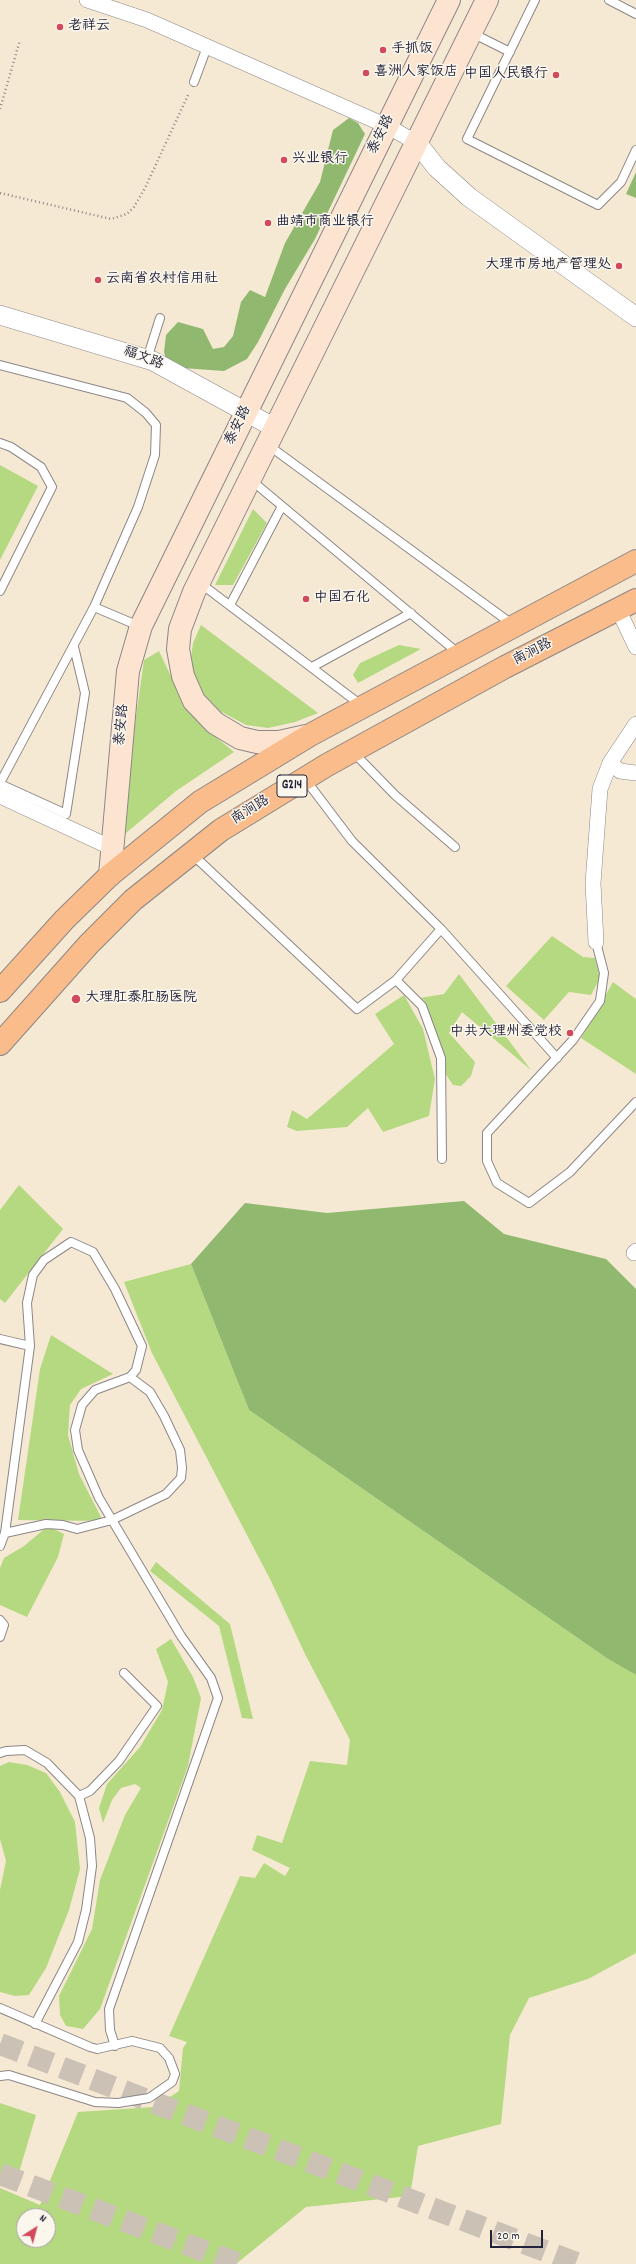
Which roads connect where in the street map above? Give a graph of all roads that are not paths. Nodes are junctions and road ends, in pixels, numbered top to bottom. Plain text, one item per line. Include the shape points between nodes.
1 (87, 0) edge
2 (450, 0) edge
3 (487, 0) edge
4 (535, 0) edge
5 (609, 0) edge
6 (636, 14) edge
7 (471, 32) junction
8 (207, 47) junction
9 (510, 52) junction
10 (194, 82) road end
11 (387, 126) junction
12 (416, 143) junction
13 (636, 150) edge
14 (0, 315) edge
15 (636, 317) edge
16 (160, 318) dead end
17 (147, 359) junction
18 (0, 365) edge
19 (246, 412) junction
20 (271, 436) junction
21 (0, 443) edge
22 (250, 479) junction
23 (282, 506) junction
24 (636, 561) edge
25 (199, 582) junction
26 (0, 591) edge
27 (627, 604) edge
28 (230, 605) junction
29 (94, 607) junction
30 (411, 613) junction
31 (141, 626) junction
32 (513, 626) junction
33 (74, 647) junction
34 (636, 647) edge
35 (459, 654) junction
36 (312, 667) junction
37 (363, 706) junction
38 (636, 724) edge
39 (310, 735) junction
40 (352, 751) junction
41 (610, 762) junction
42 (636, 773) edge
43 (304, 778) junction
44 (0, 784) edge
45 (0, 796) edge
46 (455, 847) dead end
47 (112, 848) junction
48 (191, 854) junction
49 (110, 875) junction
50 (441, 929) junction
51 (596, 942) joint
52 (396, 980) junction
53 (0, 991) edge
54 (0, 1044) edge
55 (557, 1058) junction
56 (636, 1102) edge
57 (442, 1159) dead end
58 (0, 1339) edge
59 (30, 1346) junction
60 (130, 1378) junction
61 (112, 1520) junction
62 (5, 1533) junction
63 (0, 1546) edge
64 (0, 1620) edge
65 (0, 1637) edge
66 (124, 1673) dead end
67 (0, 1753) edge
68 (79, 1796) junction
69 (0, 2008) edge
70 (35, 2024) junction
71 (114, 2046) junction
72 (0, 2076) edge

1 - 8 street via 147,20
2 - 11 main road, 泰安路
3 - 7 main road
4 - 9 lane
5 - 6 lane
7 - 9 lane
7 - 12 main road
8 - 10 lane
8 - 11 street
9 - 13 lane via 467,139 598,205 622,182
11 - 12 street
11 - 19 main road, 泰安路
12 - 15 street via 437,168 469,197
12 - 20 main road
14 - 17 street, 福文路
16 - 17 lane
17 - 19 street, 福文路
18 - 29 lane via 127,398 156,425 155,455 138,507
19 - 20 street, 福文路
19 - 31 main road, 泰安路
20 - 22 main road
20 - 32 lane
21 - 26 lane via 11,447 41,467 52,487
22 - 23 lane
22 - 25 main road
23 - 28 lane
23 - 30 lane
24 - 32 highway, G214
25 - 28 lane
25 - 39 main road via 187,610 179,639 181,671 194,701 215,723 248,740 270,743
27 - 34 street
27 - 40 highway, 南涧路 / G214
28 - 36 lane
29 - 31 lane
29 - 33 lane
30 - 35 lane
30 - 36 lane
31 - 47 main road, 泰安路 via 128,672
32 - 35 highway, G214
33 - 44 lane
33 - 44 lane via 84,693 66,814
35 - 37 highway, G214
36 - 37 lane
37 - 39 highway, G214
38 - 41 street
39 - 49 highway, G214 via 200,802
40 - 43 highway, 南涧路 / G214
40 - 46 lane via 395,795
41 - 42 street via 620,771
41 - 51 street via 600,789 593,883
43 - 48 highway, 南涧路 / G214 via 220,830
43 - 50 lane via 352,841
45 - 47 street
47 - 49 main road, 泰安路
48 - 52 lane via 357,1009
48 - 54 highway, 南涧路 / G214 via 133,900 89,944
49 - 53 highway, G214 via 64,920
50 - 52 lane
50 - 55 lane
51 - 55 lane via 604,973 600,1001
52 - 57 lane via 422,1006 440,1058
55 - 56 lane via 487,1133 487,1161 497,1184 529,1203 570,1172
58 - 59 lane
59 - 60 lane via 27,1304 33,1275 44,1260 72,1242 92,1252 115,1289 142,1346 136,1370
59 - 62 lane
60 - 61 lane via 95,1390 82,1404 75,1430 78,1450 98,1498
60 - 61 lane via 150,1392 164,1416 180,1450 181,1478 166,1494
61 - 62 lane via 78,1529 46,1524
61 - 71 lane via 181,1636 211,1678 218,1698 109,2009
62 - 63 lane
64 - 65 lane via 4,1625
66 - 68 lane via 157,1706 119,1761 90,1791
67 - 68 lane via 6,1750 25,1750 47,1763
68 - 70 lane via 87,1820 92,1866 86,1910 78,1942
69 - 70 lane
70 - 71 lane via 97,2049
71 - 72 lane via 132,2041 160,2048 169,2058 176,2074 172,2082 149,2098 118,2104 95,2102 9,2075

